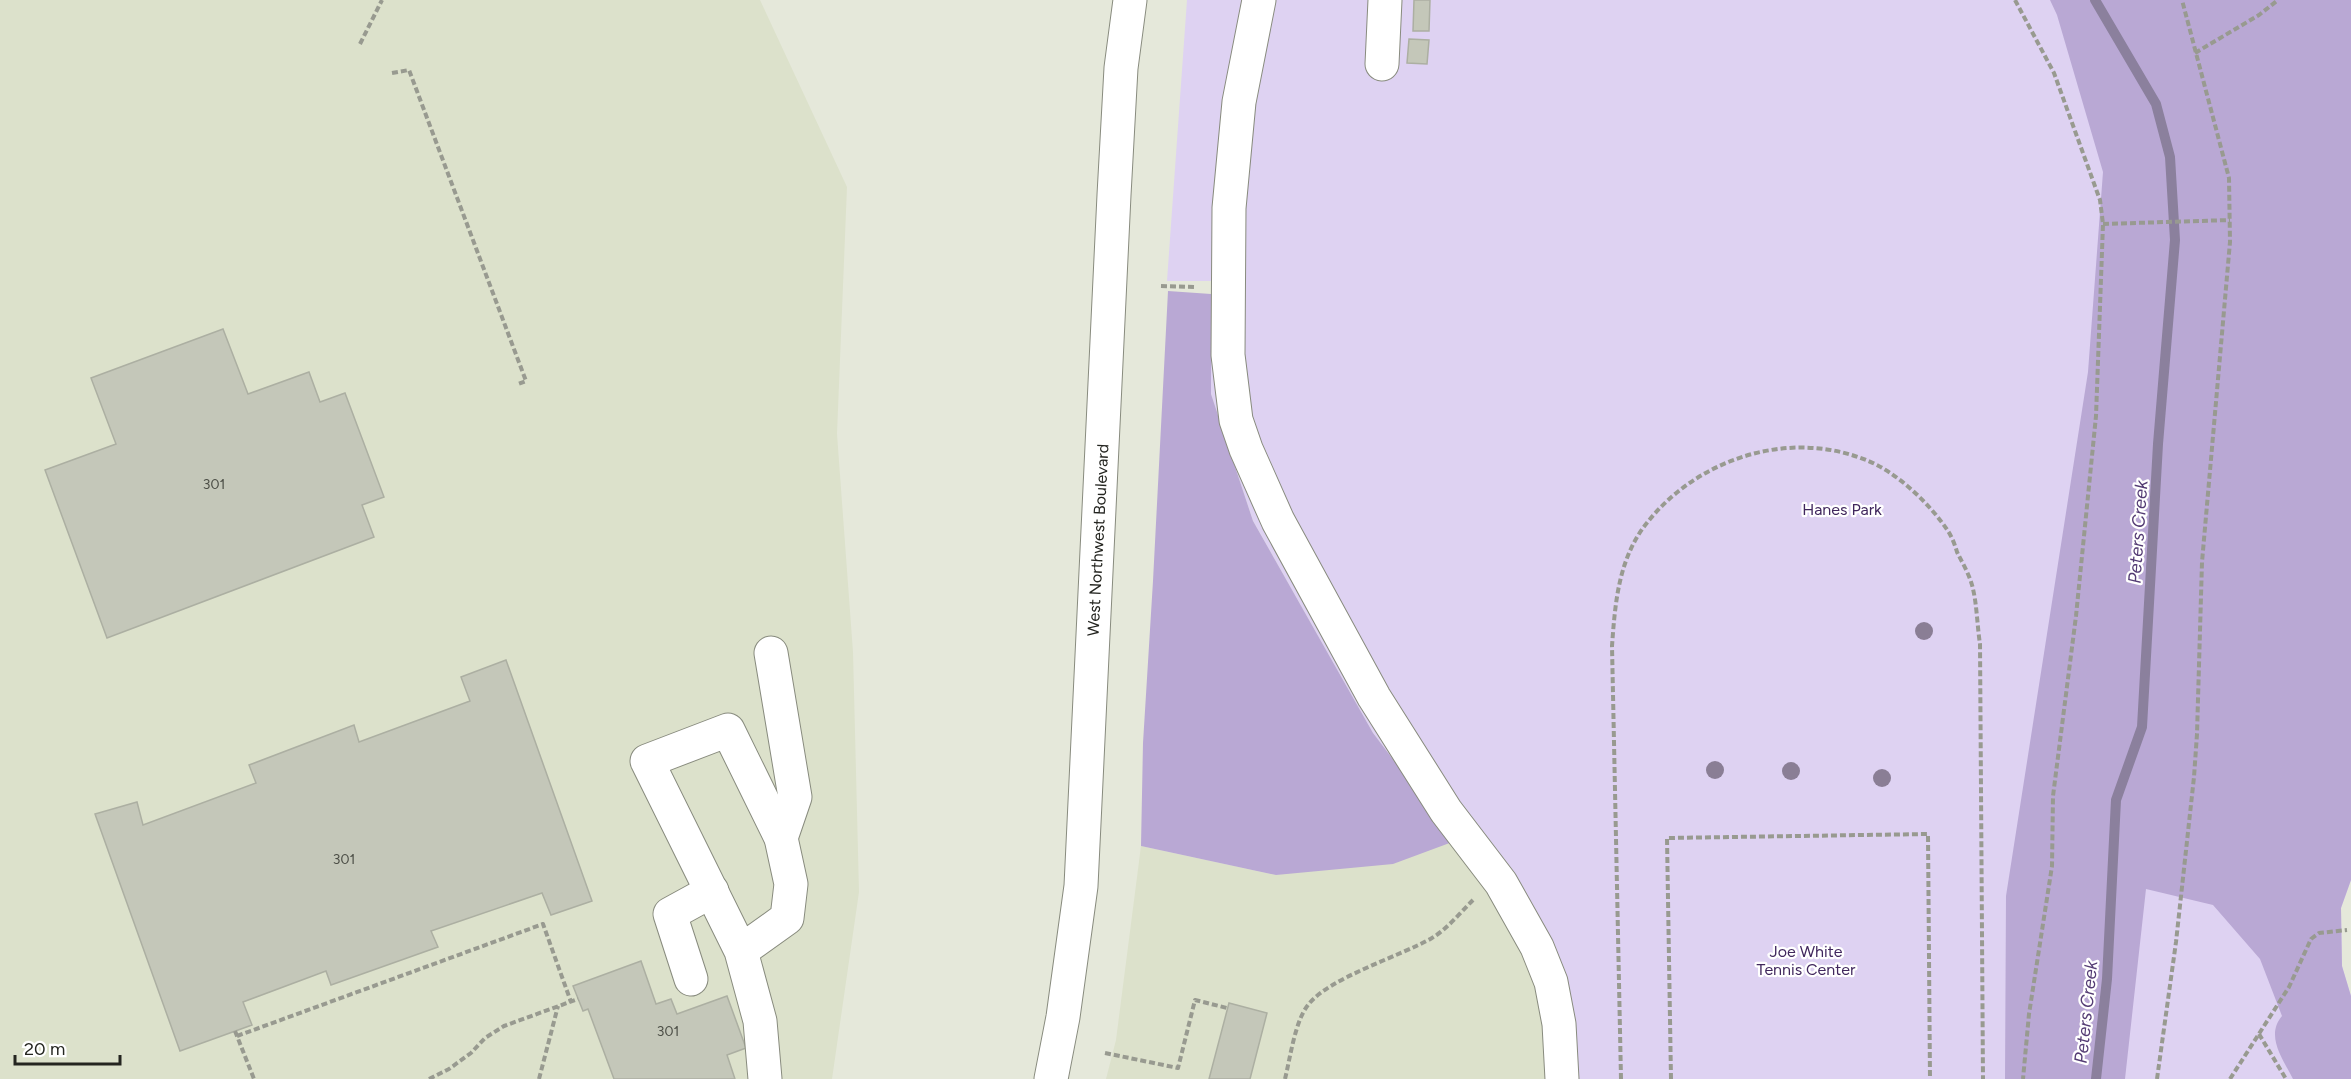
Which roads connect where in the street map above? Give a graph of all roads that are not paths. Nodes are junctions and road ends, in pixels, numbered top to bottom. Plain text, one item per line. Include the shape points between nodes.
1 (1130, 0) edge
2 (1259, 0) edge
3 (1385, 0) edge
4 (1382, 64) dead end
5 (771, 653) dead end
6 (781, 838) junction
7 (712, 891) junction
8 (741, 951) junction
9 (691, 979) dead end
10 (765, 1079) edge
11 (1051, 1079) edge
12 (1562, 1079) edge

1 - 11 main road, West Northwest Boulevard via 1116,172 1081,886
2 - 12 main road via 1239,102 1229,208 1228,355 1236,420 1278,521 1374,697 1435,795 1497,877 1537,947 1551,982 1559,1024
3 - 4 main road
5 - 6 main road via 795,797
6 - 7 main road via 728,730 647,761
6 - 8 main road via 791,884 787,918
7 - 8 main road
7 - 9 main road via 670,914
8 - 10 main road via 760,1021

